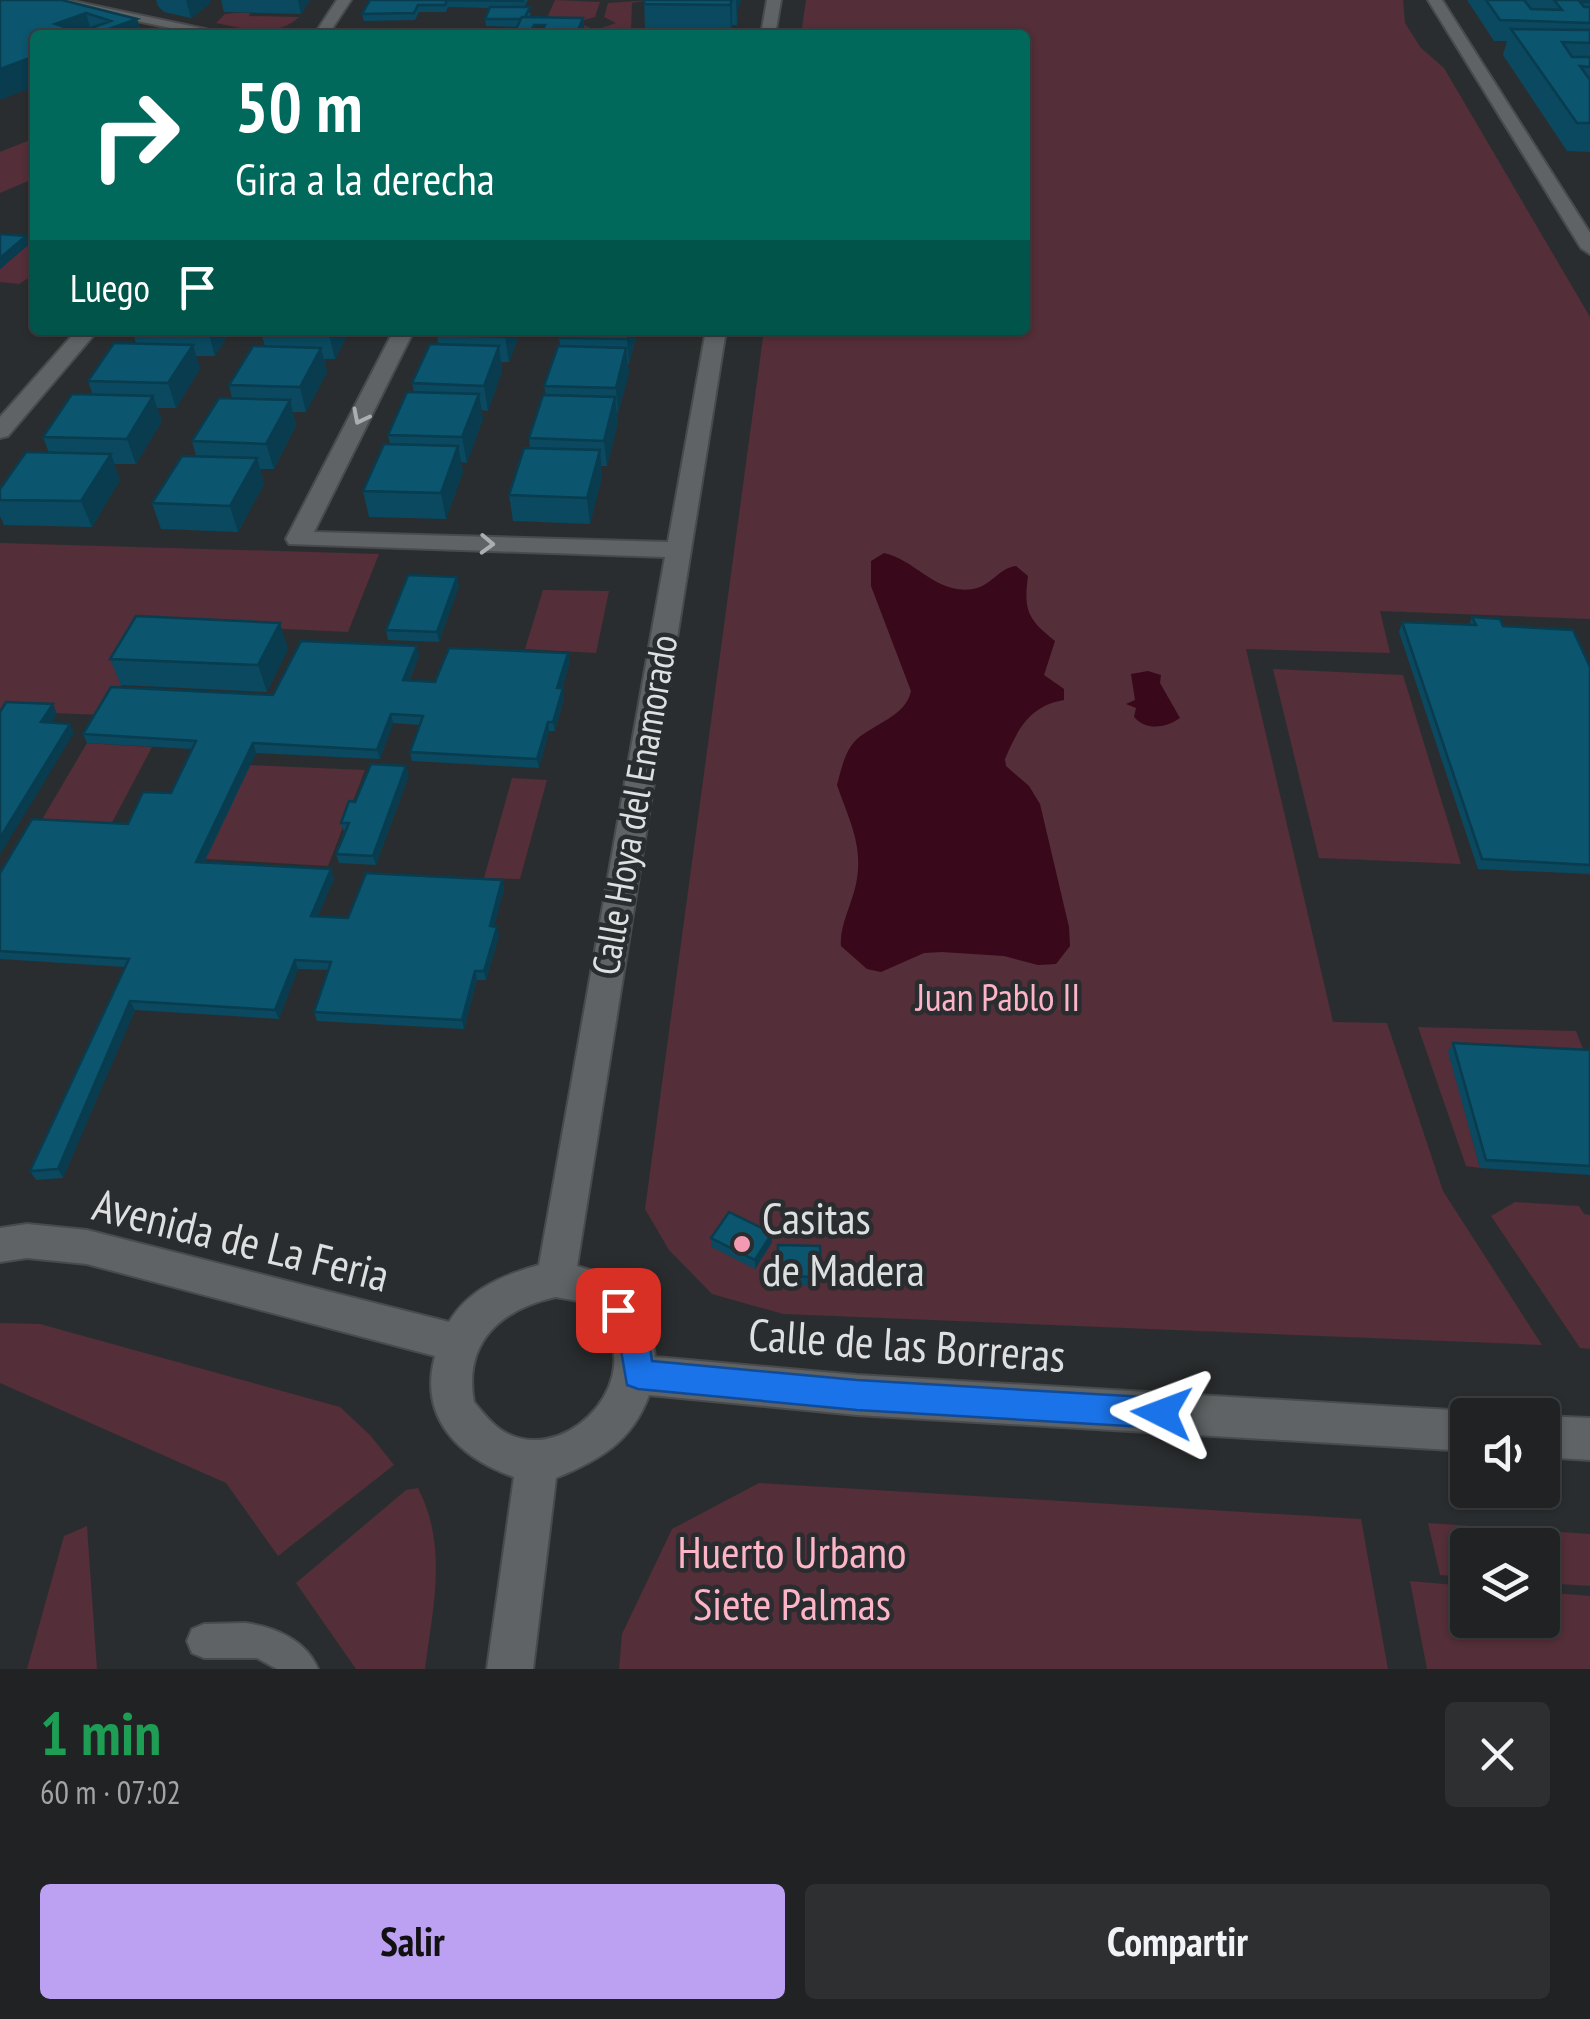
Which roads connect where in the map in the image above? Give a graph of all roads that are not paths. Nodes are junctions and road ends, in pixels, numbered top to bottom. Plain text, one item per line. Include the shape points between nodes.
1 (46, 0) edge
2 (140, 0) edge
3 (344, 0) edge
4 (774, 0) edge
5 (1435, 0) edge
6 (155, 24) junction
7 (193, 30) edge
8 (324, 30) edge
9 (769, 30) edge
10 (1590, 248) edge
11 (84, 335) edge
12 (401, 335) edge
13 (715, 335) edge
14 (0, 431) edge
15 (680, 550) junction
16 (0, 1245) edge
17 (556, 1279) junction
18 (458, 1343) junction
19 (638, 1374) junction
20 (1450, 1431) edge
21 (1560, 1437) edge
22 (1590, 1439) edge
23 (537, 1459) junction
24 (204, 1641) dead end
25 (301, 1669) edge
26 (510, 1669) edge

1 - 6 street
2 - 6 street via 138,9
3 - 8 street
4 - 9 street
5 - 10 street
6 - 7 street
11 - 14 street
12 -> 15 street via 298,538
13 - 15 street, Calle Hoya del Enamorado
15 - 17 street, Calle Hoya del Enamorado
16 - 18 street, Avenida de La Feria via 88,1247
17 - 18 street via 516,1287 482,1310
17 - 19 street via 602,1292 633,1327
18 - 23 street via 450,1384 463,1423 494,1450
19 - 20 street, Calle de las Borreras via 857,1395
19 - 23 street via 620,1416 584,1447
21 - 22 street
23 - 26 street
24 - 25 lane via 249,1636 287,1652

